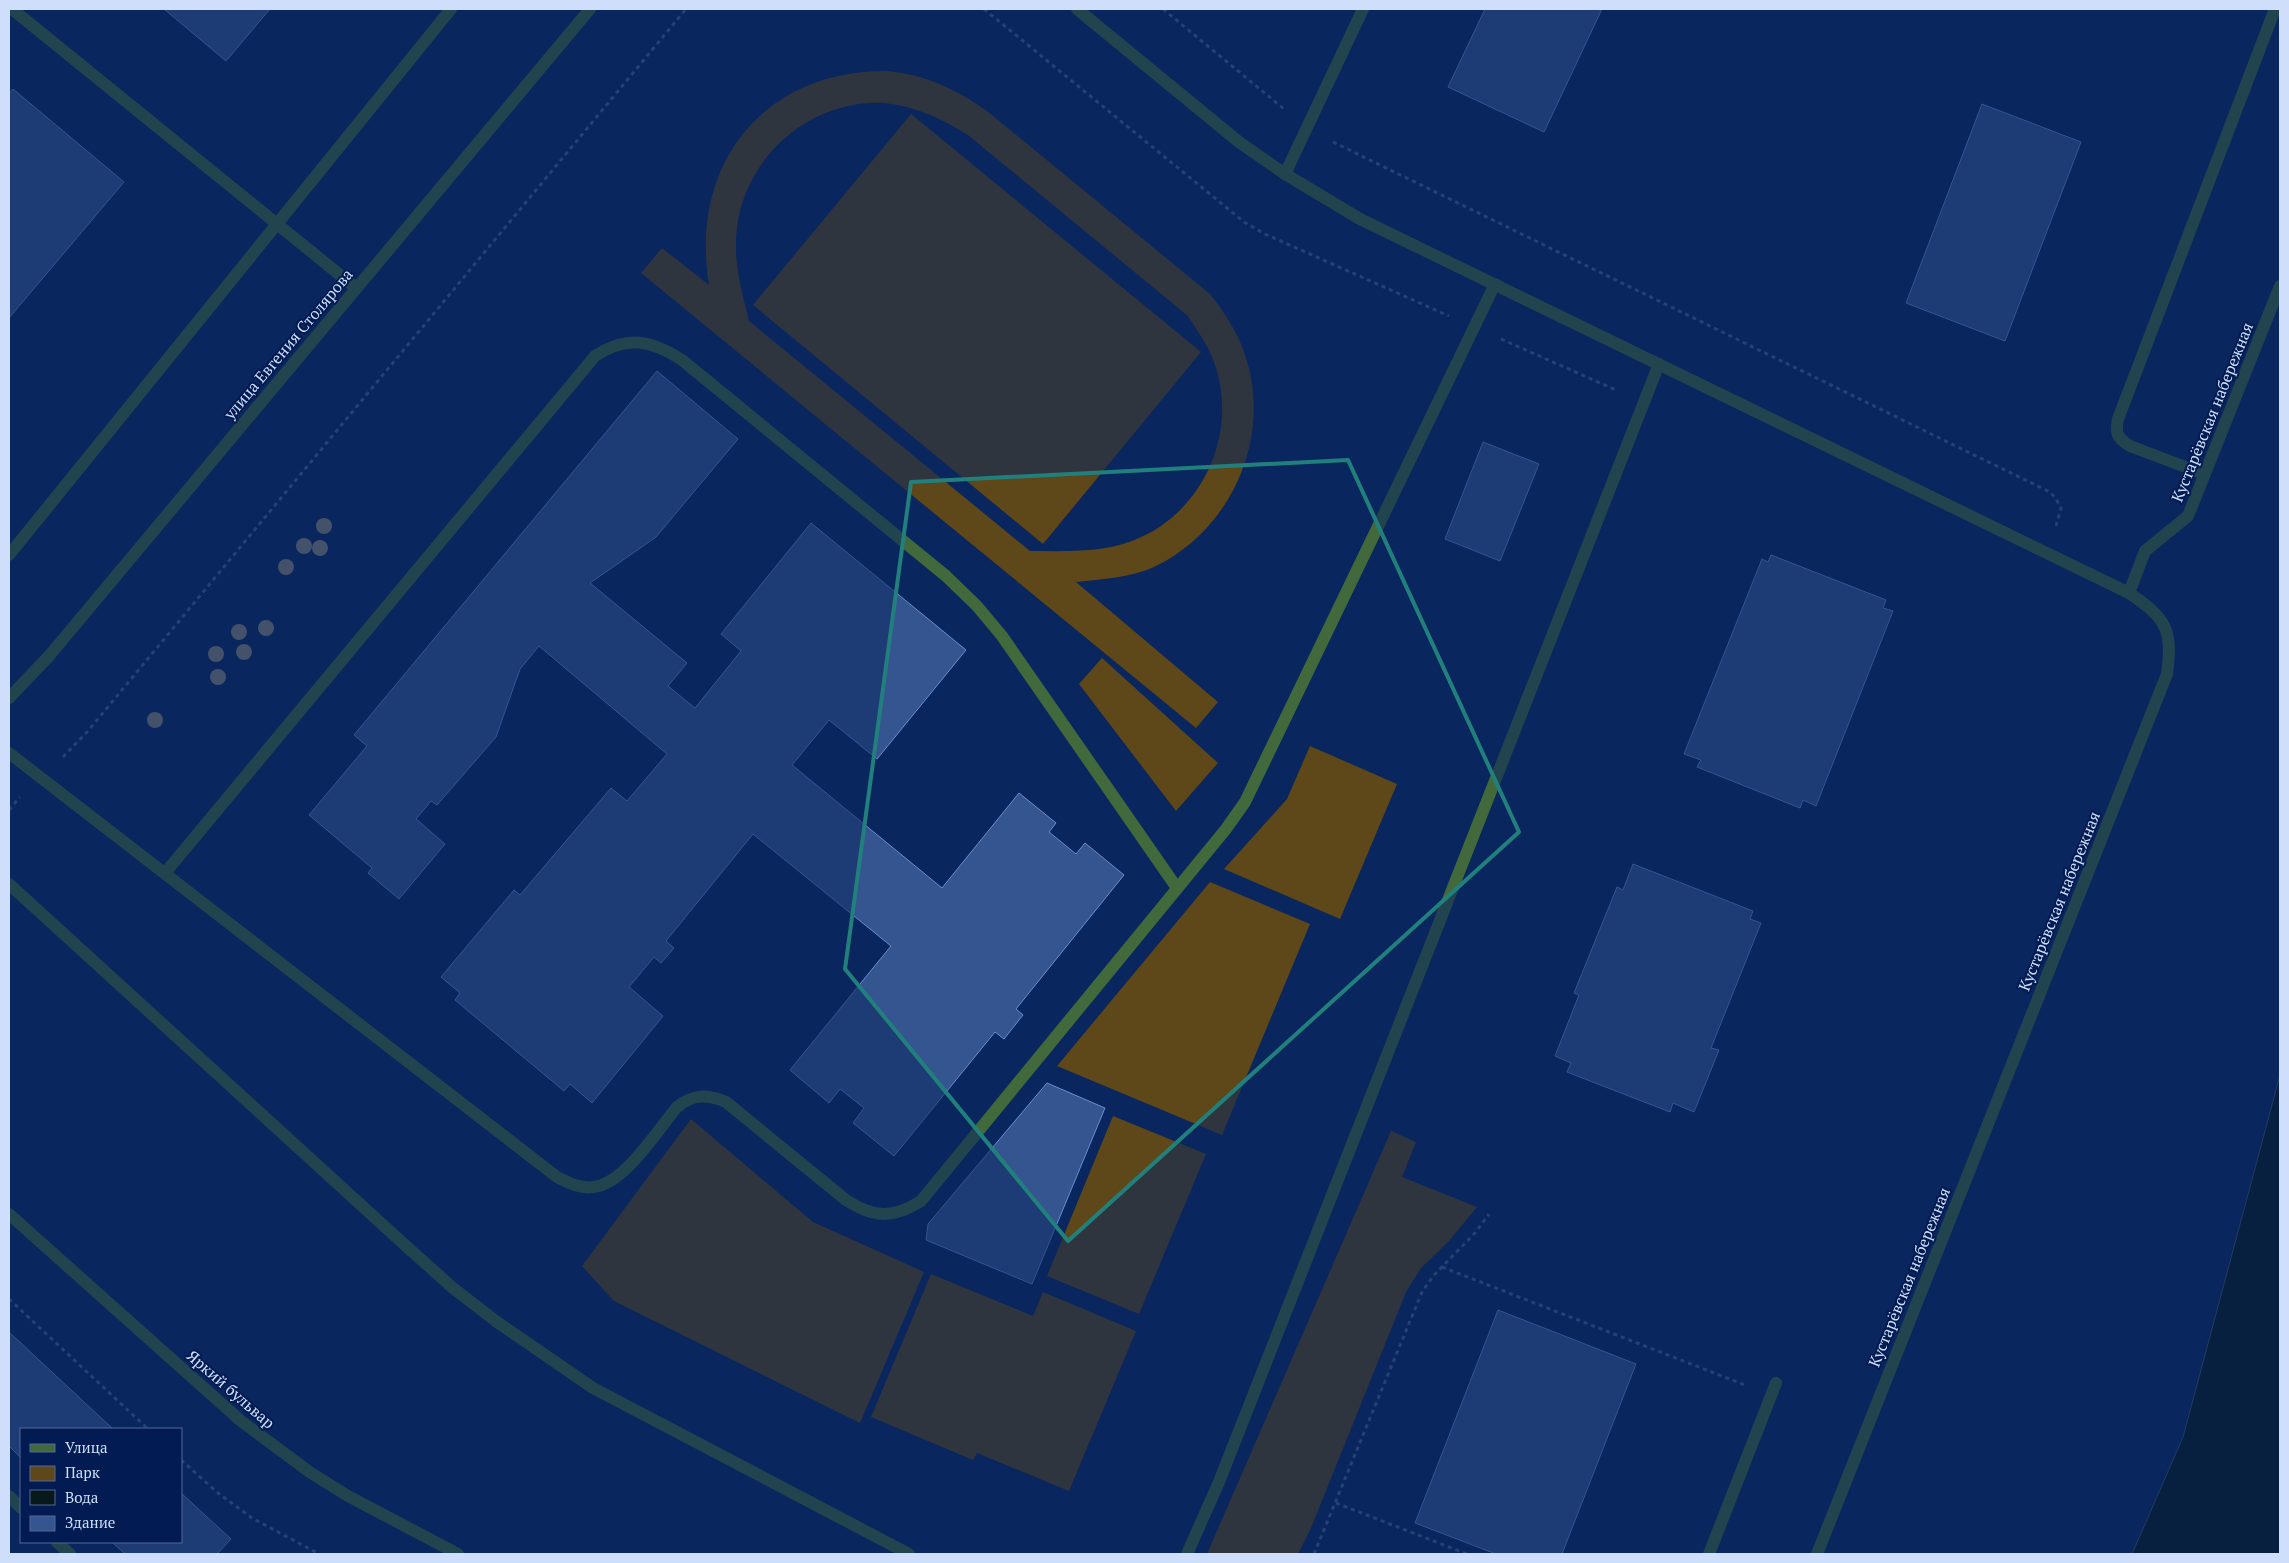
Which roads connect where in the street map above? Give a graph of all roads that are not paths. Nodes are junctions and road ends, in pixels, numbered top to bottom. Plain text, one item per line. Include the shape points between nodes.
1 (12, 9) edge
2 (451, 9) edge
3 (590, 9) edge
4 (1076, 9) edge
5 (1363, 9) edge
6 (2275, 9) edge
7 (1285, 174) junction
8 (277, 224) junction
9 (1494, 284) junction
10 (2280, 286) edge
11 (356, 288) junction
12 (1659, 364) junction
13 (2204, 474) junction
14 (9, 555) edge
15 (2129, 593) junction
16 (9, 698) edge
17 (9, 753) edge
18 (165, 874) junction
19 (9, 884) edge
20 (1177, 888) junction
21 (9, 1214) edge
22 (1776, 1383) dead end
23 (9, 1496) edge
24 (20, 1507) edge
25 (58, 1543) edge
26 (70, 1554) edge
27 (458, 1554) edge
28 (909, 1554) edge
29 (1187, 1554) edge
30 (1709, 1554) edge
31 (1817, 1554) edge

1 - 8 street
2 - 8 street
3 - 11 street, улица Евгения Столярова
4 - 7 street via 1239,142
5 - 7 street
6 - 13 street via 2115,431 2119,440 2130,446
7 - 9 street via 1360,218
8 - 11 street
8 - 14 street
9 - 12 street
9 - 20 street via 1255,784 1226,829
10 - 13 street, Кустарёвская набережная
11 - 16 street, улица Евгения Столярова via 49,656
12 - 15 street
12 - 29 street via 1219,1482
13 - 15 street, Кустарёвская набережная via 2188,516 2146,551
15 - 31 street, Кустарёвская набережная via 2152,609 2166,630 2170,648 2167,674
17 - 18 street
18 - 20 street via 557,1177 576,1186 594,1187 610,1182 624,1171 677,1107 686,1100 714,1097 726,1102 846,1200 878,1214 908,1210 921,1201
18 - 20 street via 595,356 618,344 635,342 664,348 682,360 946,576 977,606 1002,636
19 - 28 street via 406,1246 497,1322 628,1408
21 - 27 street, Яркий бульвар via 274,1447 348,1496
22 - 30 street
23 - 24 street
25 - 26 street

